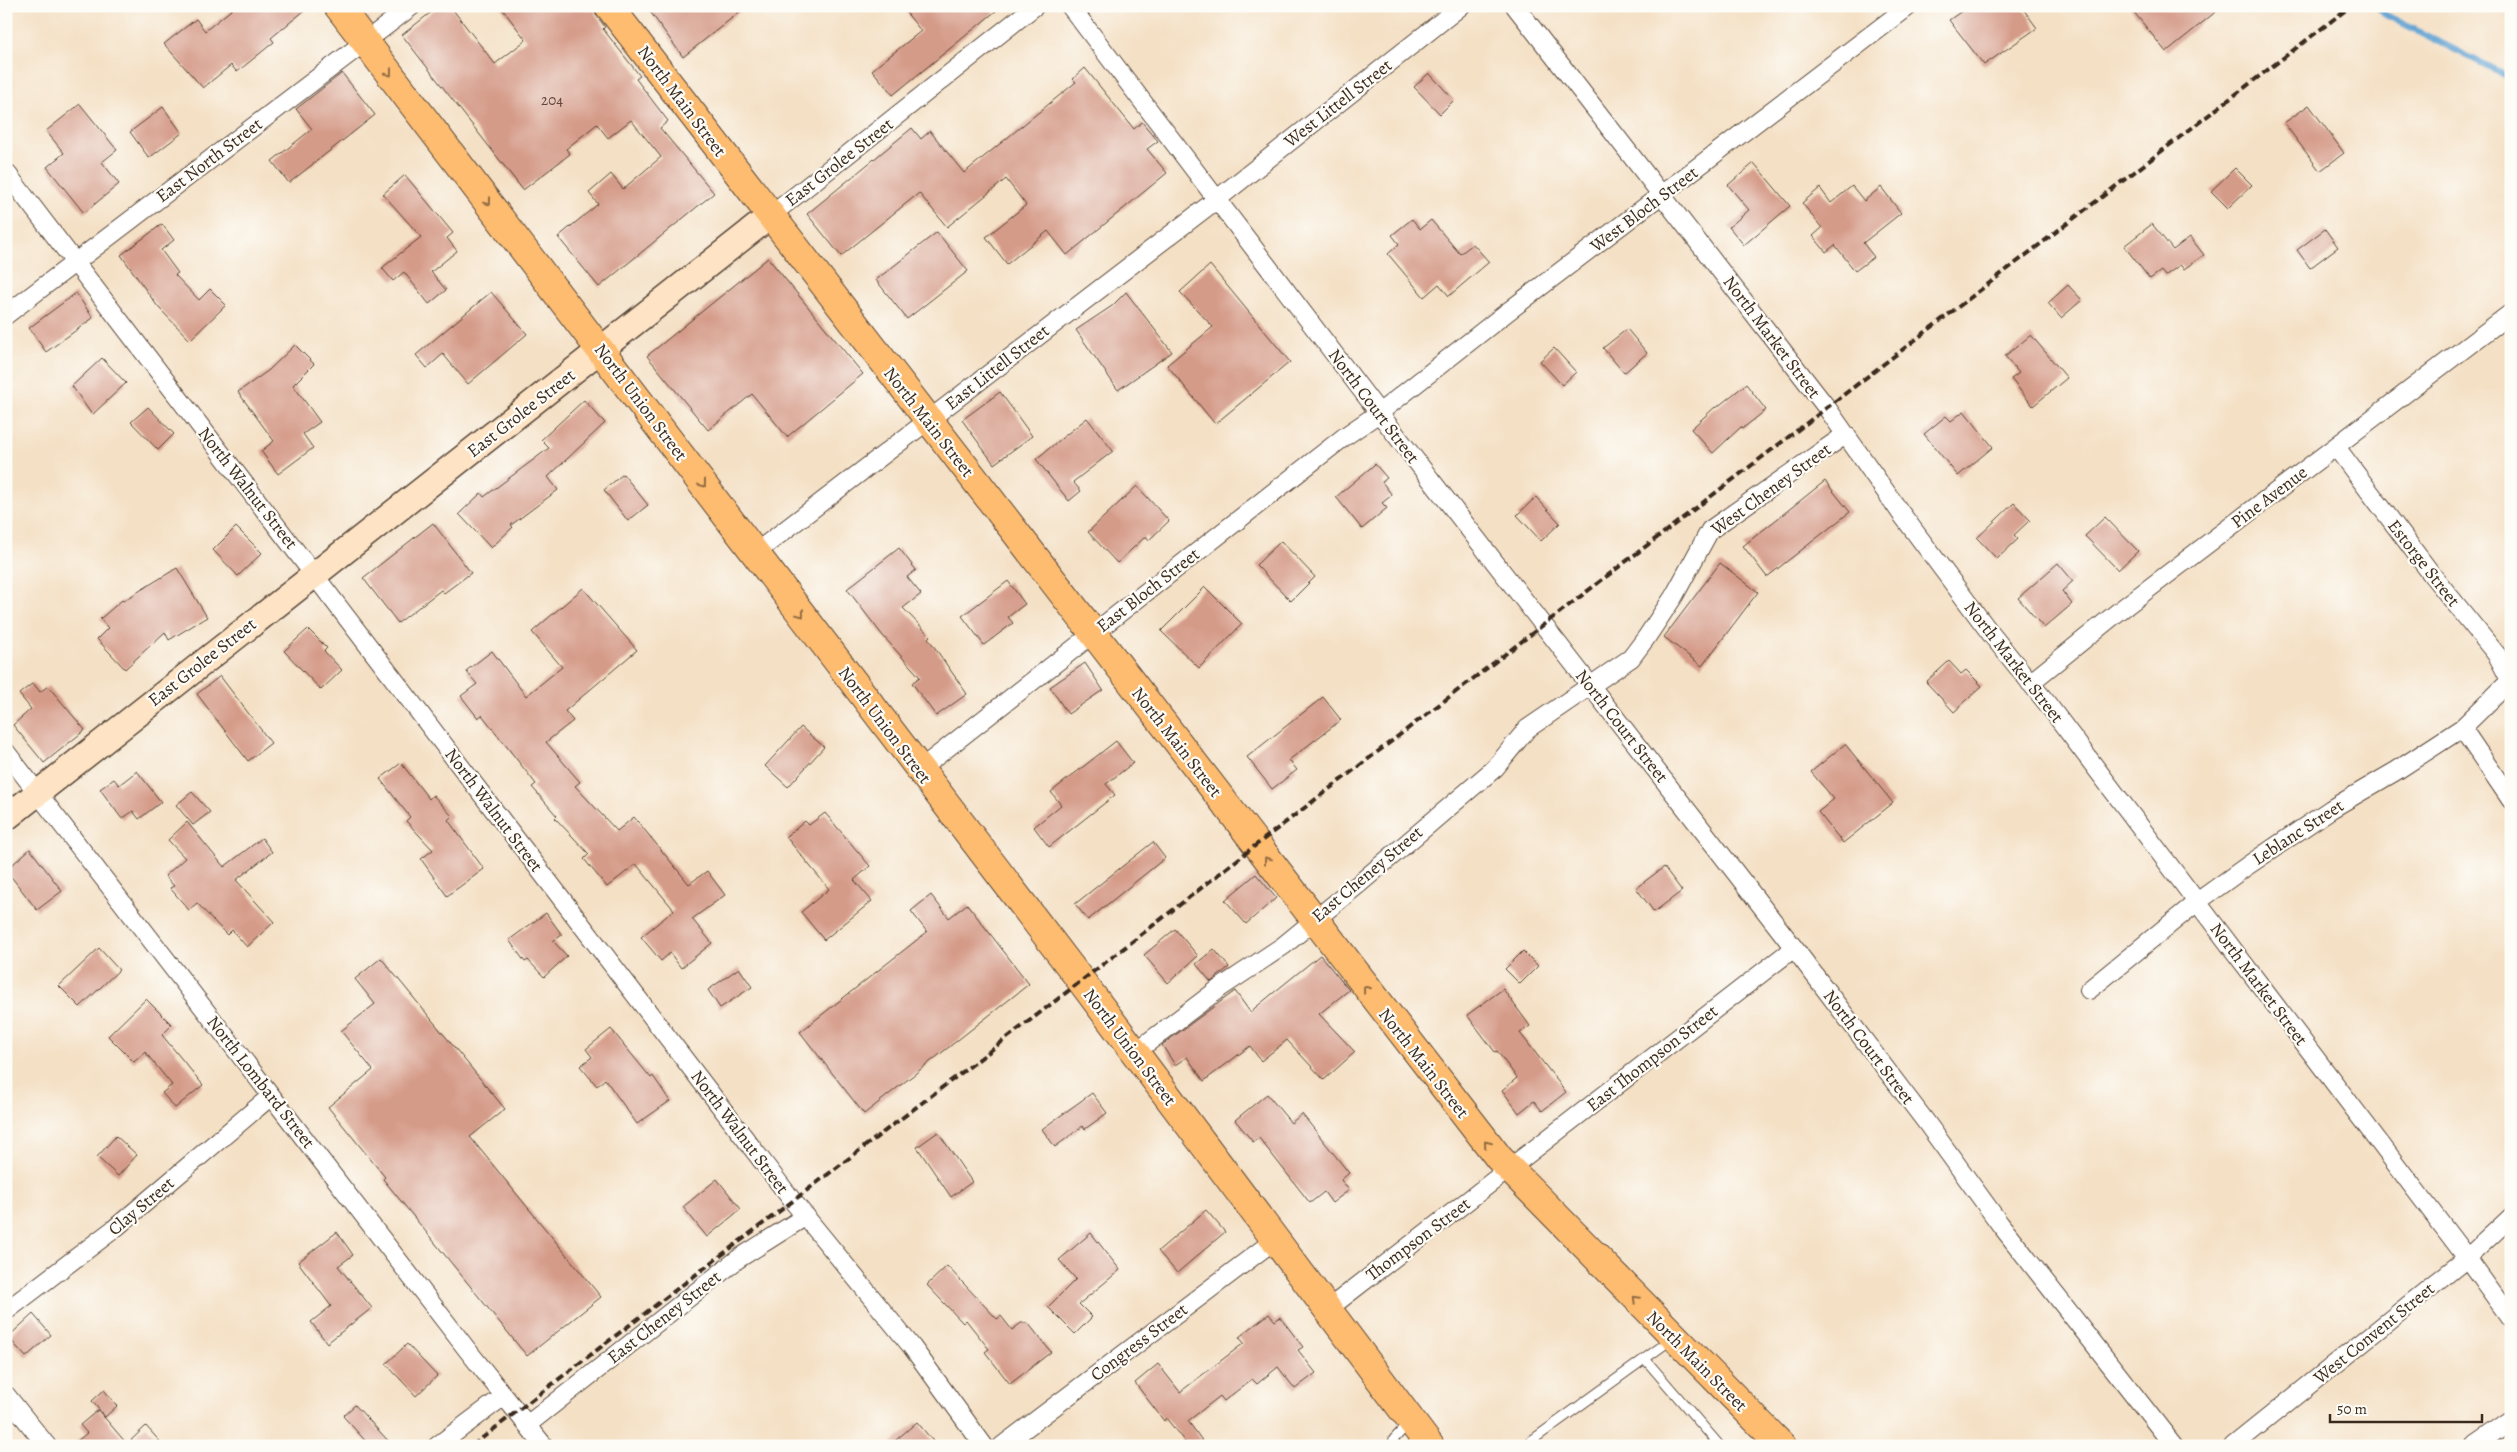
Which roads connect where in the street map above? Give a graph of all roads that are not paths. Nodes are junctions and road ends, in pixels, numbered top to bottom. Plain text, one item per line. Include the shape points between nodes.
1 (338, 6) edge
2 (412, 6) edge
3 (609, 6) edge
4 (1035, 6) edge
5 (1070, 6) edge
6 (1460, 6) edge
7 (1515, 6) edge
8 (1909, 6) edge
9 (365, 41) junction
10 (6, 172) edge
11 (1663, 195) junction
12 (1216, 200) junction
13 (770, 216) junction
14 (75, 262) junction
15 (2511, 313) edge
16 (6, 315) edge
17 (601, 350) junction
18 (1379, 413) junction
19 (927, 420) junction
20 (1845, 435) junction
21 (2336, 447) junction
22 (755, 553) junction
23 (314, 576) junction
24 (1093, 632) junction
25 (2510, 680) edge
26 (2030, 683) junction
27 (1591, 685) junction
28 (2462, 728) junction
29 (6, 752) edge
30 (919, 770) junction
31 (38, 792) junction
32 (2511, 800) edge
33 (6, 818) edge
34 (2197, 902) junction
35 (1313, 919) junction
36 (1794, 948) junction
37 (2089, 990) dead end
38 (1134, 1052) junction
39 (272, 1096) junction
40 (1509, 1169) junction
41 (806, 1216) junction
42 (2511, 1216) edge
43 (1276, 1239) junction
44 (2467, 1258) junction
45 (1328, 1309) junction
46 (6, 1311) edge
47 (2511, 1320) edge
48 (1674, 1338) junction
49 (1645, 1359) junction
50 (6, 1394) edge
51 (504, 1396) junction
52 (522, 1418) junction
53 (1411, 1420) junction
54 (2511, 1421) edge
55 (47, 1446) edge
56 (437, 1446) edge
57 (544, 1446) edge
58 (984, 1446) edge
59 (1002, 1446) edge
60 (1392, 1446) edge
61 (1430, 1446) edge
62 (1524, 1446) edge
63 (1720, 1446) edge
64 (1782, 1446) edge
65 (2174, 1446) edge
66 (2233, 1446) edge
67 (2475, 1446) edge

1 - 9 main road, North Union Street
2 - 9 street, East North Street
3 - 13 main road, North Main Street
4 - 13 street, East Grolee Street
5 - 12 street, North Court Street
6 - 12 street, West Littell Street
7 - 11 street, North Market Street
8 - 11 street, West Bloch Street
9 - 14 street, East North Street
9 -> 17 main road, North Union Street
10 - 14 street, North Walnut Street
11 - 18 street, West Bloch Street
11 - 20 street, North Market Street
12 - 18 street, North Court Street
12 - 19 street, East Littell Street
13 - 17 street, East Grolee Street
13 - 19 main road, North Main Street
14 - 16 street, East North Street
14 - 23 street, North Walnut Street
15 - 21 street, Pine Avenue
17 -> 22 main road, North Union Street
17 - 23 street, East Grolee Street
18 - 24 street, East Bloch Street
18 - 27 street, North Court Street
19 - 22 street, East Littell Street
19 - 24 main road, North Main Street
20 - 26 street, North Market Street via 1905,520
20 - 27 street, West Cheney Street via 1710,530 1674,596 1631,658
21 - 25 street, Estorge Street via 2497,655
21 - 26 street, Pine Avenue via 2149,588
22 -> 30 main road, North Union Street
23 - 31 street, East Grolee Street
23 - 41 street, North Walnut Street
24 - 30 street, East Bloch Street
35 -> 24 main road, North Main Street
25 - 28 street, Leblanc Street
26 - 34 street, North Market Street
27 - 35 street, East Cheney Street via 1527,729 1495,768
27 - 36 street, North Court Street
28 - 32 street
28 - 34 street, Leblanc Street via 2331,808
29 - 31 street, North Lombard Street
30 - 38 main road, North Union Street
31 - 33 street, East Grolee Street
31 - 39 street, North Lombard Street
34 - 37 street, Leblanc Street
34 - 44 street, North Market Street
35 - 38 street, East Cheney Street via 1283,946
40 -> 35 main road, North Main Street
36 - 40 street, East Thompson Street
36 - 65 street, North Court Street via 2000,1224
38 - 43 main road, North Union Street
39 - 46 street, Clay Street via 114,1229
39 - 51 street, North Lombard Street
40 - 45 street, Thompson Street
48 -> 40 main road, North Main Street
41 - 52 street, East Cheney Street via 738,1259
41 - 58 street, North Walnut Street via 912,1347
42 - 44 street, West Convent Street
43 - 45 main road, North Union Street
43 - 59 street, Congress Street
44 - 47 street, North Market Street
44 - 66 street, West Convent Street
45 - 53 main road, North Union Street
48 - 49 lane
48 - 64 main road, North Main Street
49 - 62 lane
49 - 63 lane
50 - 55 street
51 - 52 street, North Lombard Street
51 - 56 street
52 - 57 street, North Lombard Street
53 - 60 lane via 1394,1439
53 - 61 main road, North Union Street
54 - 67 street

